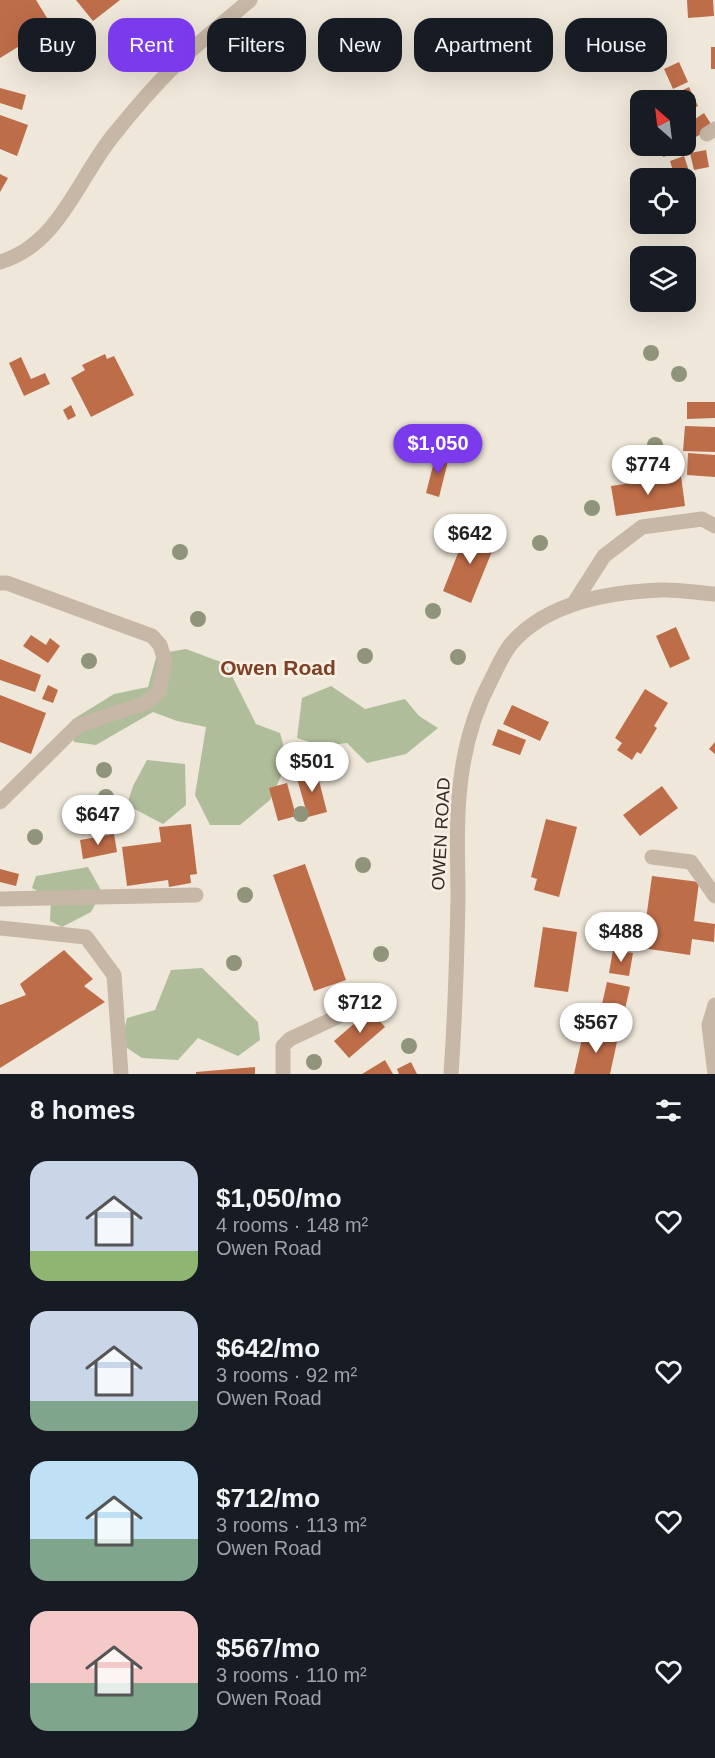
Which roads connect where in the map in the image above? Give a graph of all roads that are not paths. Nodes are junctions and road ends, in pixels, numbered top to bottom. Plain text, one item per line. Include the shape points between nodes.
1 (250, 0) edge
2 (0, 262) edge
3 (715, 526) edge
4 (0, 583) edge
5 (715, 594) edge
6 (574, 603) junction
7 (0, 802) edge
8 (652, 857) dead end
9 (196, 895) dead end
10 (715, 896) edge
11 (0, 899) edge
12 (0, 928) edge
13 (715, 1005) edge
14 (348, 1012) dead end
15 (121, 1074) edge
16 (283, 1074) edge
17 (451, 1074) edge
18 (715, 1074) edge

1 - 2 street via 182,58 114,134 57,221 36,242
3 - 6 street via 702,519 642,527 604,555
4 - 7 street via 152,636 165,661 159,692 152,698 77,726
5 - 6 street, OWEN ROAD via 663,589
6 - 17 street, OWEN ROAD via 547,616 511,645 482,697 470,733 459,797
8 - 10 street via 691,862
9 - 11 street
12 - 15 street via 86,937 114,975
13 - 18 street via 709,1025
14 - 16 street via 283,1046

